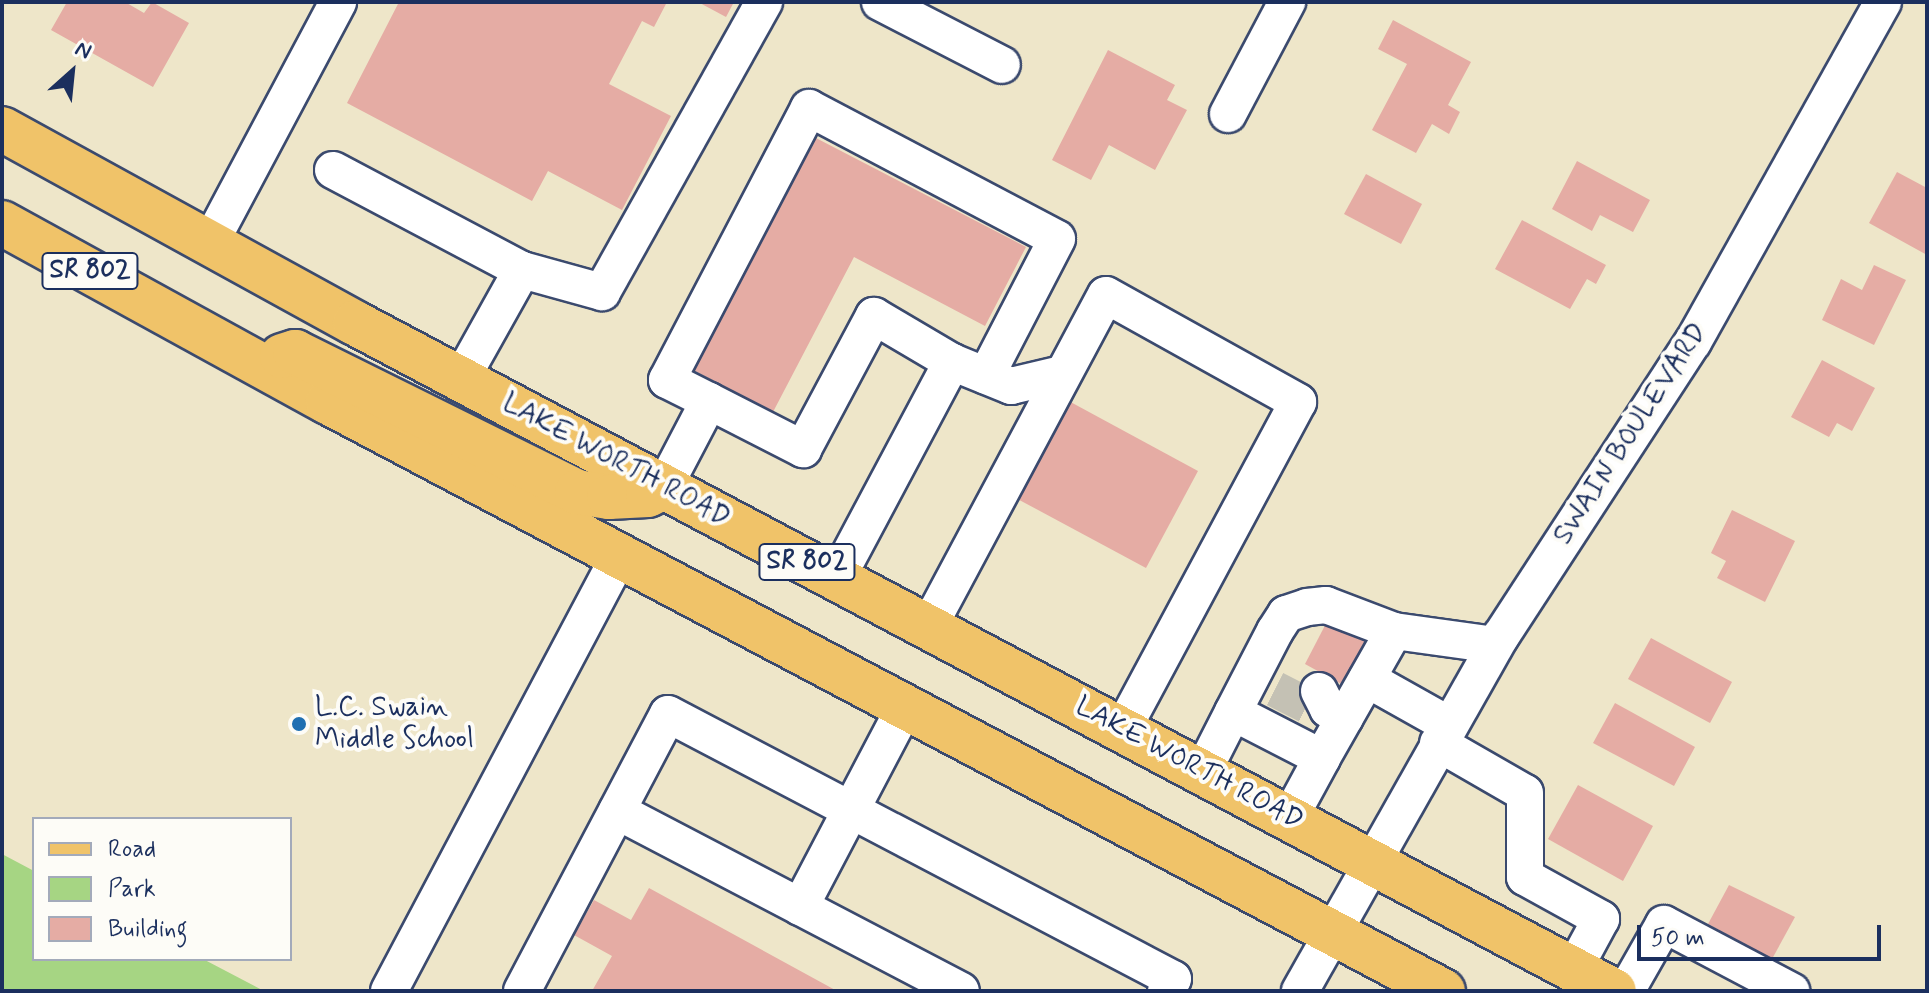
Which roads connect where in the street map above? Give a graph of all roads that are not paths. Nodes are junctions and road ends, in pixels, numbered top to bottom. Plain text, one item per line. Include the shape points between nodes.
1 (338, 2) edge
2 (764, 2) edge
3 (880, 2) edge
4 (1287, 2) edge
5 (1883, 2) edge
6 (1002, 65) dead end
7 (1228, 114) dead end
8 (2, 129) edge
9 (333, 170) dead end
10 (2, 223) edge
11 (210, 243) junction
12 (522, 270) junction
13 (952, 362) junction
14 (257, 363) junction
15 (1062, 374) junction
16 (986, 376) junction
17 (461, 379) junction
18 (709, 401) junction
19 (664, 487) junction
20 (619, 556) junction
21 (837, 578) junction
22 (929, 626) junction
23 (1394, 631) junction
24 (1495, 645) junction
25 (1367, 679) junction
26 (905, 707) junction
27 (1233, 712) junction
28 (1123, 729) junction
29 (1444, 734) junction
30 (1322, 758) junction
31 (1203, 771) junction
32 (850, 810) junction
33 (617, 811) junction
34 (1290, 817) junction
35 (1371, 860) junction
36 (800, 907) junction
37 (1332, 932) junction
38 (1574, 969) junction
39 (389, 991) edge
40 (522, 991) edge
41 (961, 991) edge
42 (1166, 991) edge
43 (1300, 991) edge
44 (1443, 991) edge
45 (1614, 991) edge
46 (1626, 991) edge
47 (1791, 991) edge

1 - 11 street
2 - 12 street via 602,292
3 - 6 street
4 - 7 street
5 - 24 street, SWAIN BOULEVARD via 1693,342
8 - 11 main road, LAKE WORTH ROAD / SR 802
9 - 12 street
10 - 14 main road, SR 802
11 - 17 main road, LAKE WORTH ROAD / SR 802
12 - 17 street
13 - 16 street
13 - 18 street via 874,316 803,449
13 - 21 street
14 - 19 main road via 295,352 577,492 648,495
14 - 20 main road, SR 802
15 - 16 street via 1011,386
15 - 22 street
15 - 28 street via 1106,295 1298,402
16 - 18 street via 1057,239 809,108 667,380
17 - 19 main road, LAKE WORTH ROAD / SR 802
18 - 19 street
19 - 21 main road, LAKE WORTH ROAD / SR 802
20 - 26 main road, SR 802
20 - 39 street
21 - 22 main road, LAKE WORTH ROAD / SR 802
22 - 28 main road, LAKE WORTH ROAD / SR 802
23 - 24 street
23 - 25 street
23 - 27 street via 1326,605 1286,614 1270,678
24 - 29 street, SWAIN BOULEVARD
25 - 29 street
25 - 30 street via 1326,706
26 - 32 street
26 - 37 main road, SR 802
27 - 30 street
27 - 31 street
28 - 31 main road, LAKE WORTH ROAD / SR 802
29 - 35 street, SWAIN BOULEVARD
29 - 38 street via 1525,793 1525,877 1601,919
30 - 34 street
31 - 34 main road, LAKE WORTH ROAD / SR 802
32 - 33 street via 668,714
32 - 36 street
32 - 42 street via 1173,979
33 - 36 street
33 - 40 street
34 - 35 main road, LAKE WORTH ROAD / SR 802
35 - 37 street, SWAIN BOULEVARD
35 - 38 main road, LAKE WORTH ROAD / SR 802
36 - 41 street
37 - 43 street, SWAIN BOULEVARD
37 - 44 main road, SR 802
38 - 45 main road, LAKE WORTH ROAD / SR 802
46 - 47 street via 1664,924

